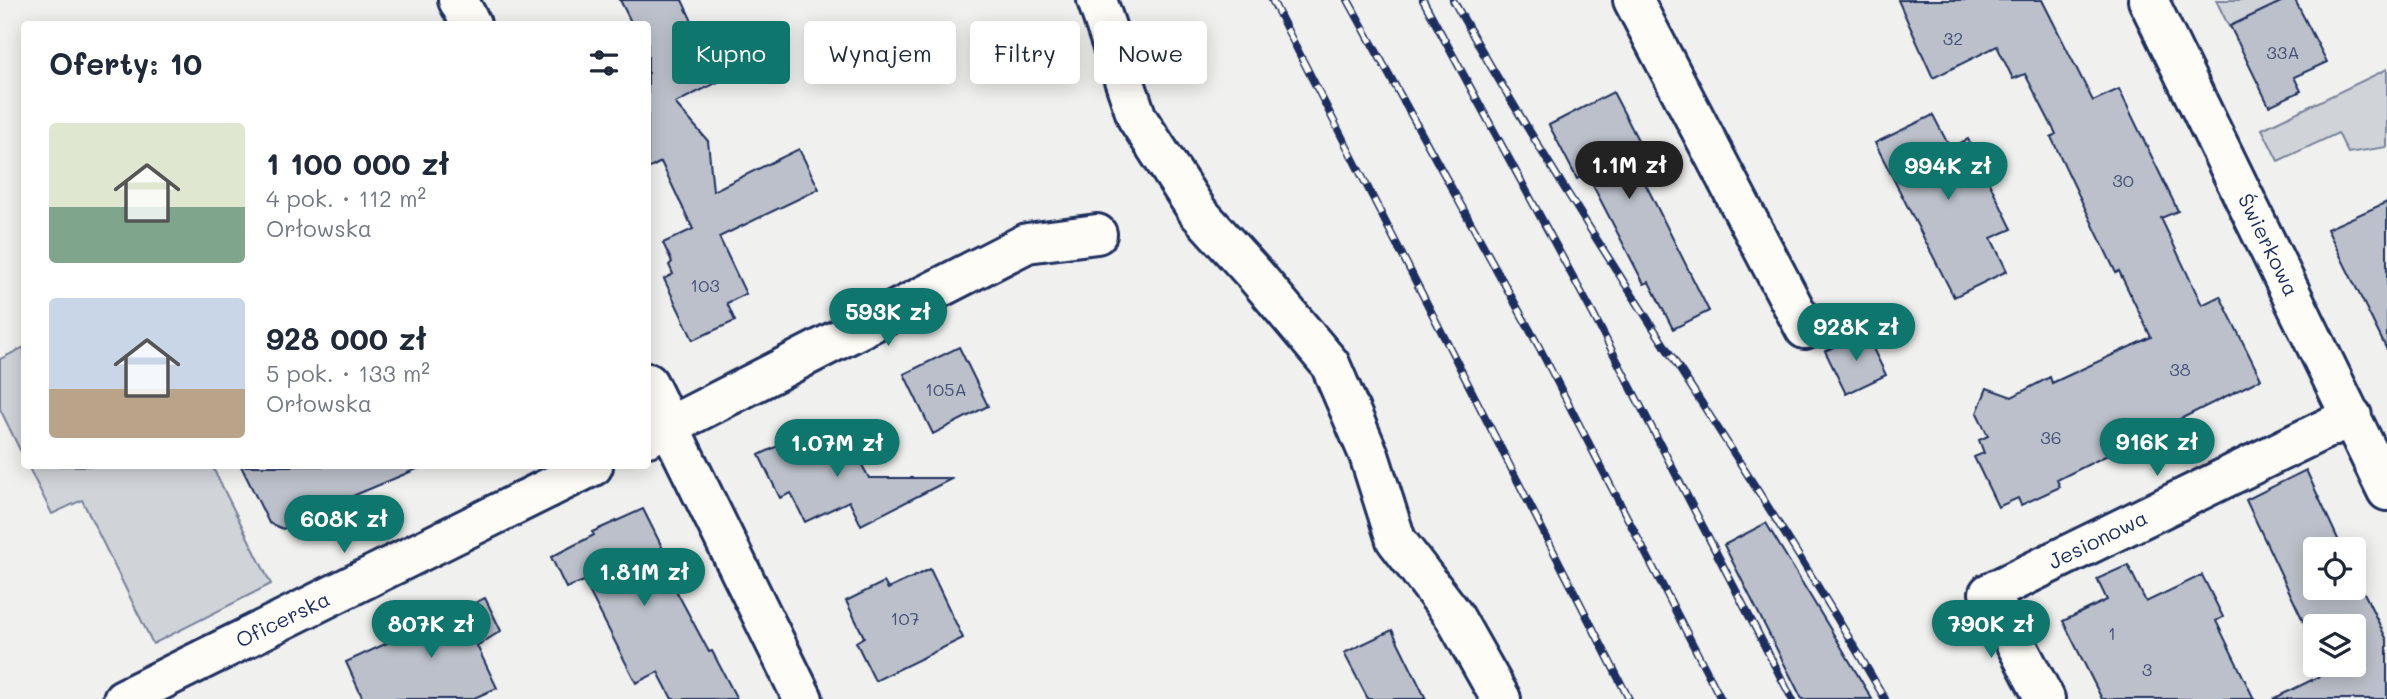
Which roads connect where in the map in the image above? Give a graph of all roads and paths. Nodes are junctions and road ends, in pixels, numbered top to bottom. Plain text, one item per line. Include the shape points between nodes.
1 (458, 0) edge
2 (1097, 0) edge
3 (1633, 0) edge
4 (2148, 0) edge
5 (469, 21) edge
6 (1097, 234) dead end
7 (1805, 329) dead end
8 (651, 398) edge
9 (2352, 416) junction
10 (658, 432) edge
11 (587, 469) edge
12 (2387, 491) edge
13 (123, 699) edge
14 (803, 699) edge
15 (1501, 699) edge
16 (2045, 699) edge

1 - 5 street
2 - 15 street via 1137,118 1198,212 1330,364 1369,455 1396,540 1454,616
3 - 7 street
4 - 9 street, Świerkowa
6 - 10 street via 1027,243
8 - 10 street
9 - 12 street, Świerkowa
9 - 16 street, Jesionowa via 1989,593
10 - 14 street
11 - 13 street, Oficerska

